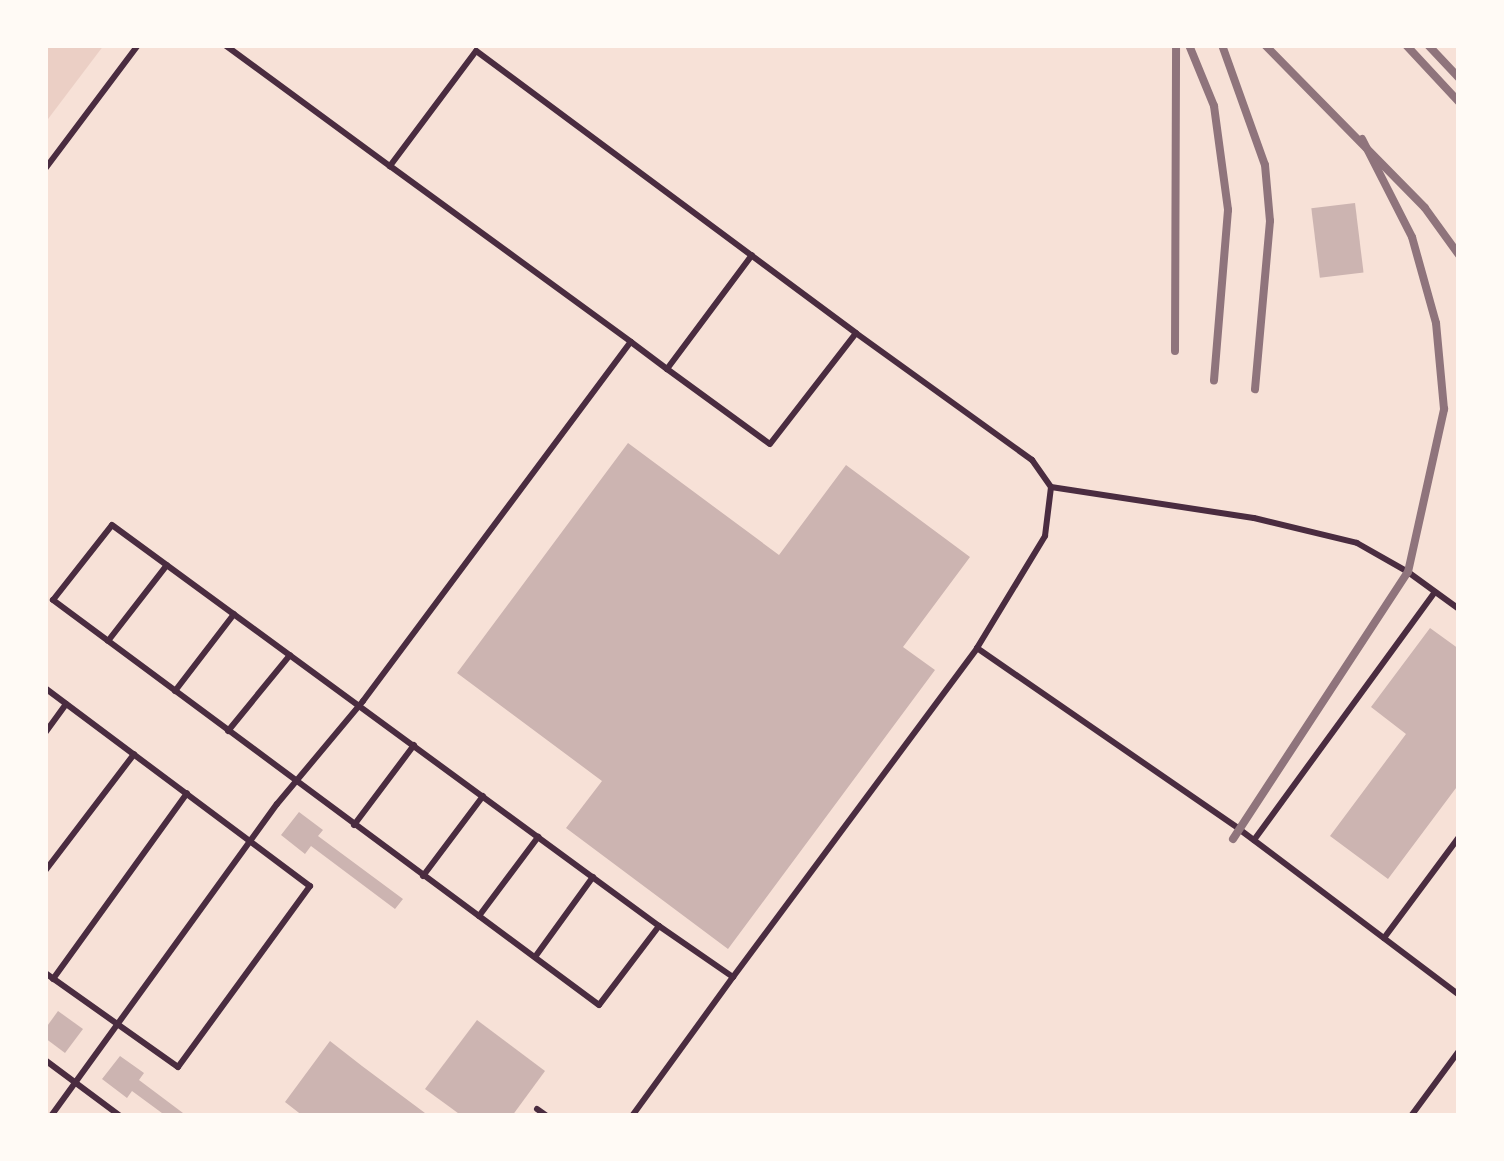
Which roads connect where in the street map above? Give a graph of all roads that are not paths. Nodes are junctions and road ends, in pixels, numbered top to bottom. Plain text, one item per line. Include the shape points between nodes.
1 (138, 45) edge
2 (224, 45) edge
3 (472, 48) edge
4 (390, 166) junction
5 (45, 170) edge
6 (752, 255) junction
7 (856, 333) junction
8 (631, 342) junction
9 (667, 368) junction
10 (1051, 487) junction
11 (167, 565) junction
12 (1435, 592) junction
13 (45, 594) edge
14 (53, 600) junction
15 (1459, 610) edge
16 (234, 614) junction
17 (108, 641) junction
18 (977, 648) junction
19 (290, 655) junction
20 (45, 688) edge
21 (175, 691) junction
22 (66, 704) junction
23 (359, 704) junction
24 (228, 731) junction
25 (45, 733) edge
26 (414, 744) junction
27 (134, 754) junction
28 (296, 782) junction
29 (188, 793) junction
30 (483, 796) junction
31 (354, 825) junction
32 (538, 836) junction
33 (1459, 837) edge
34 (252, 840) junction
35 (1254, 840) junction
36 (45, 871) edge
37 (423, 876) junction
38 (593, 877) junction
39 (478, 916) junction
40 (659, 926) junction
41 (1384, 938) junction
42 (535, 957) junction
43 (49, 976) edge
44 (733, 977) junction
45 (1459, 994) edge
46 (117, 1026) junction
47 (1459, 1051) edge
48 (45, 1060) edge
49 (76, 1082) junction
50 (537, 1109) dead end
51 (51, 1116) edge
52 (120, 1116) edge
53 (547, 1116) edge
54 (632, 1116) edge
55 (1411, 1116) edge

1 - 5 lane
2 - 4 lane
3 - 4 lane
3 - 6 lane
4 - 8 lane
6 - 7 lane
6 - 9 lane
7 - 9 lane via 770,444
7 - 10 lane via 1032,460
8 - 9 lane
8 - 23 lane
10 - 12 lane via 1236,515 1357,543
10 - 18 lane via 1045,536
11 - 14 lane via 112,525
11 - 16 lane
11 - 17 lane
12 - 15 lane
12 - 35 lane
13 - 14 lane
14 - 17 lane
16 - 19 lane
16 - 21 lane
17 - 21 lane
18 - 35 lane
18 - 44 lane
19 - 23 lane
19 - 24 lane
20 - 22 lane
21 - 24 lane
22 - 25 lane
22 - 27 lane
23 - 26 lane
23 - 28 lane
24 - 28 lane
26 - 30 lane
26 - 31 lane
27 - 29 lane
27 - 36 lane
28 - 31 lane
28 - 34 lane
29 - 34 lane
29 - 43 lane
30 - 32 lane
30 - 37 lane
31 - 37 lane
32 - 38 lane
32 - 39 lane
33 - 41 lane
34 - 46 lane
34 - 46 lane via 310,886 178,1067
35 - 41 lane
37 - 39 lane
38 - 40 lane
38 - 42 lane
39 - 42 lane
40 - 42 lane via 600,1005
40 - 44 lane
41 - 45 lane
43 - 46 lane
44 - 54 lane
46 - 49 lane
47 - 55 lane
48 - 49 lane
49 - 51 lane
49 - 52 lane
50 - 53 lane

